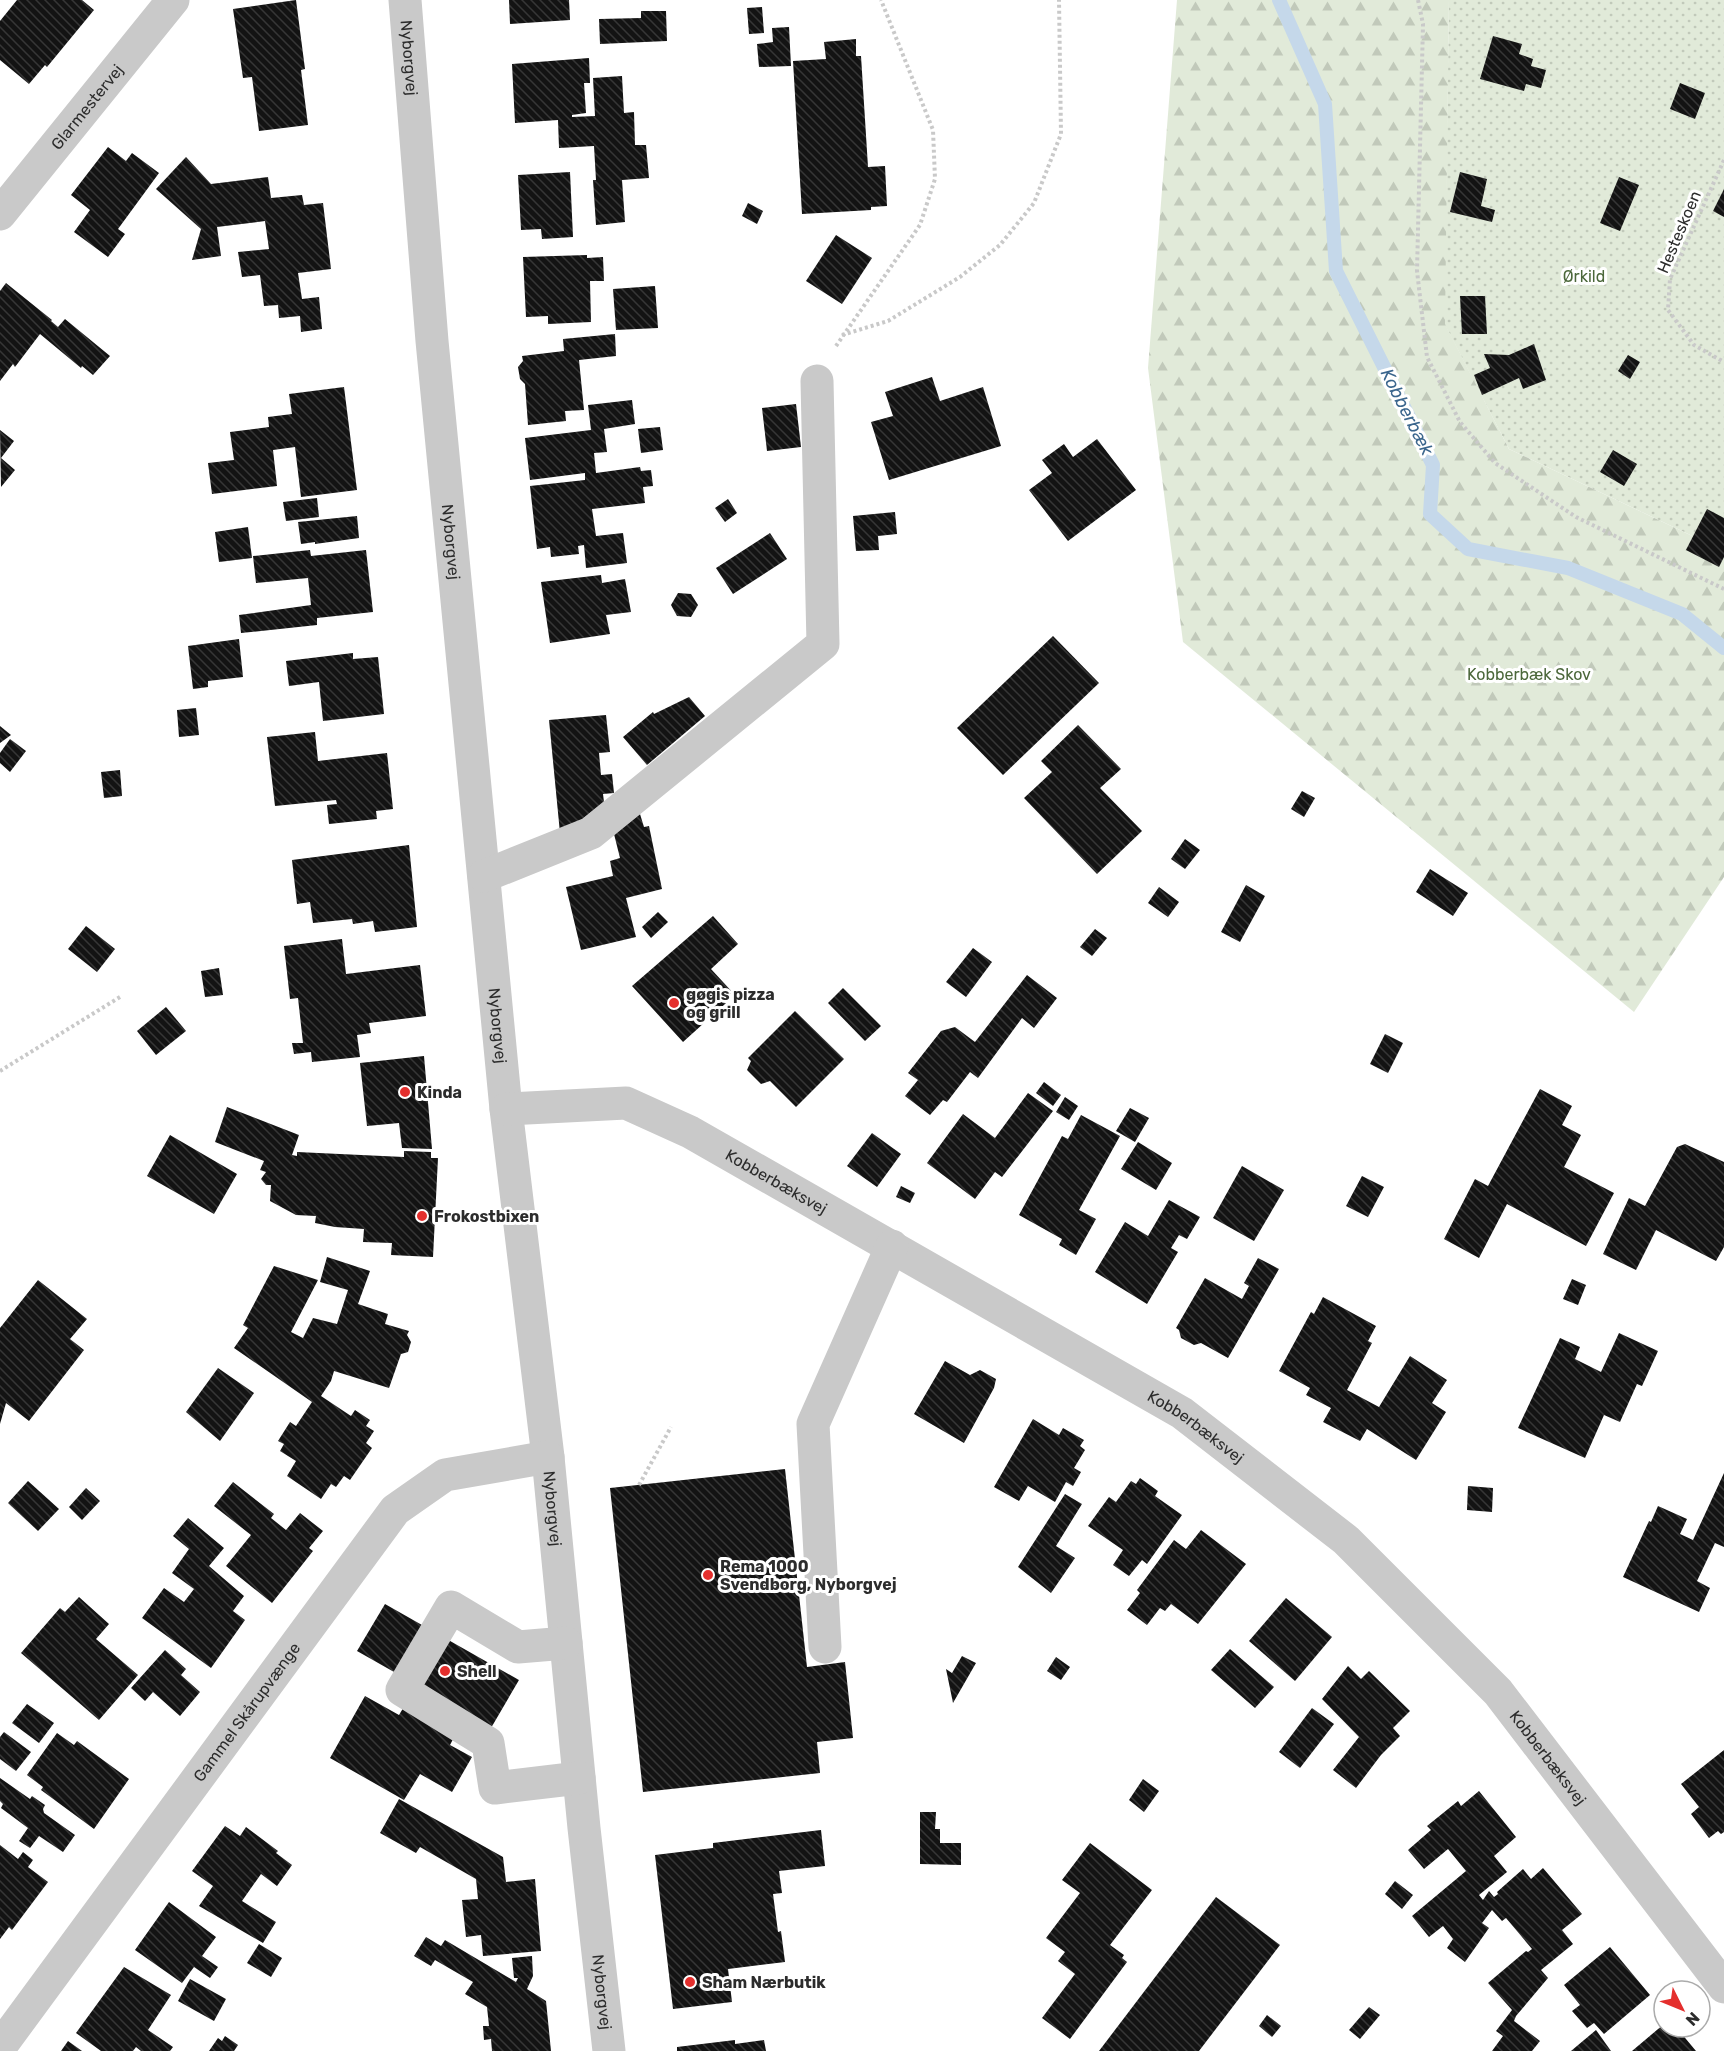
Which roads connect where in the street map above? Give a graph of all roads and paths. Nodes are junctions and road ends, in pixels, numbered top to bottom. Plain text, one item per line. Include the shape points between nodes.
1 (173, 0) edge
2 (405, 0) edge
3 (881, 0) edge
4 (1059, 0) edge
5 (1418, 0) edge
6 (1724, 160) edge
7 (0, 214) edge
8 (842, 335) junction
9 (1724, 362) edge
10 (818, 381) joint
11 (1724, 588) edge
12 (484, 876) junction
13 (120, 997) dead end
14 (0, 1071) edge
15 (506, 1109) junction
16 (892, 1246) junction
17 (671, 1427) dead end
18 (548, 1457) junction
19 (639, 1485) dead end
20 (566, 1643) junction
21 (825, 1647) dead end
22 (579, 1778) junction
23 (1724, 1988) edge
24 (0, 2047) edge
25 (609, 2051) edge

1 - 7 street, Glarmestervej
2 - 12 street, Nyborgvej via 432,341
3 - 8 path via 933,130 935,179 920,225
4 - 8 path via 1061,134 1034,203 1000,245 960,277 888,321
5 - 11 path via 1423,24 1417,271 1427,357 1460,422 1495,463 1576,517
6 - 9 path, Hesteskoen via 1670,279 1668,310 1694,345
8 - 10 path
10 - 12 street via 823,644 591,833
12 - 15 street, Nyborgvej
13 - 14 path
15 - 16 street, Kobberbæksvej via 626,1103 690,1132
15 - 18 street, Nyborgvej
16 - 21 street via 813,1424
16 - 23 street, Kobberbæksvej via 1182,1413 1346,1540 1498,1692
17 - 19 path
18 - 20 street, Nyborgvej
18 - 24 street, Gammel Skårupvænge via 445,1475 395,1510
20 - 22 street, Nyborgvej
20 - 22 street via 518,1647 451,1607 402,1690 488,1743 495,1788
22 - 25 street, Nyborgvej

